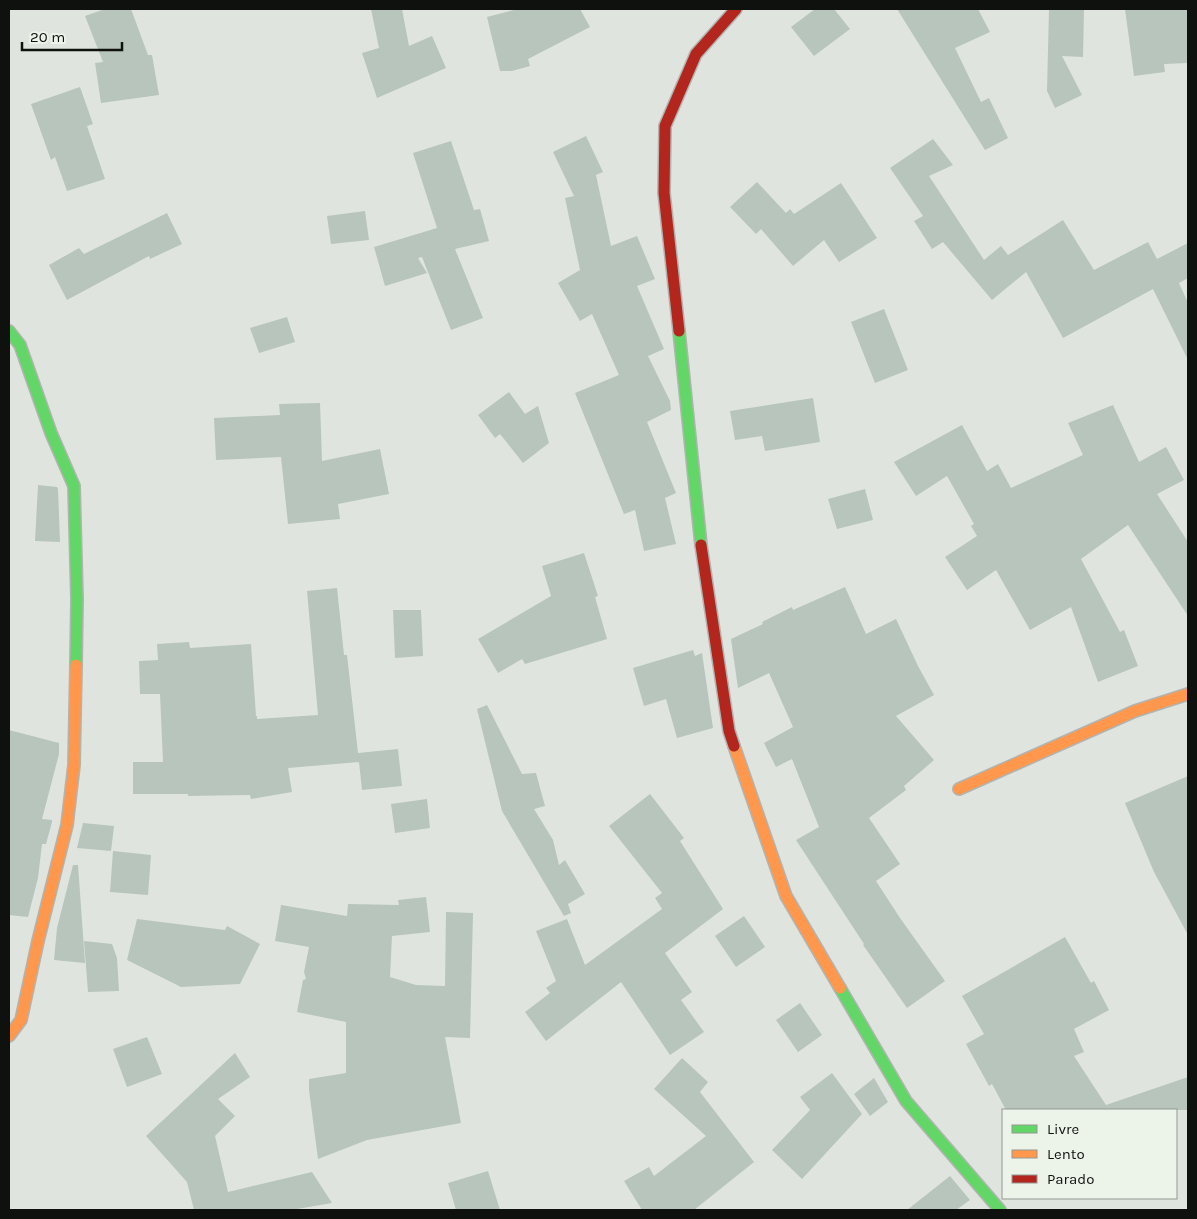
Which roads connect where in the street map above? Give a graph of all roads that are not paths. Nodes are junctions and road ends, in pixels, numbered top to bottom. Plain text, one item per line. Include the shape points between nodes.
1 (736, 9) edge
2 (9, 332) edge
3 (1188, 694) edge
4 (959, 789) dead end
5 (9, 1036) edge
6 (1000, 1210) edge

1 - 6 street via 696,54 665,126 664,193 701,544 729,731 786,896 906,1101
2 - 5 street via 20,345 51,433 74,486 77,599 74,765 67,825 21,1020
3 - 4 street via 1135,711

